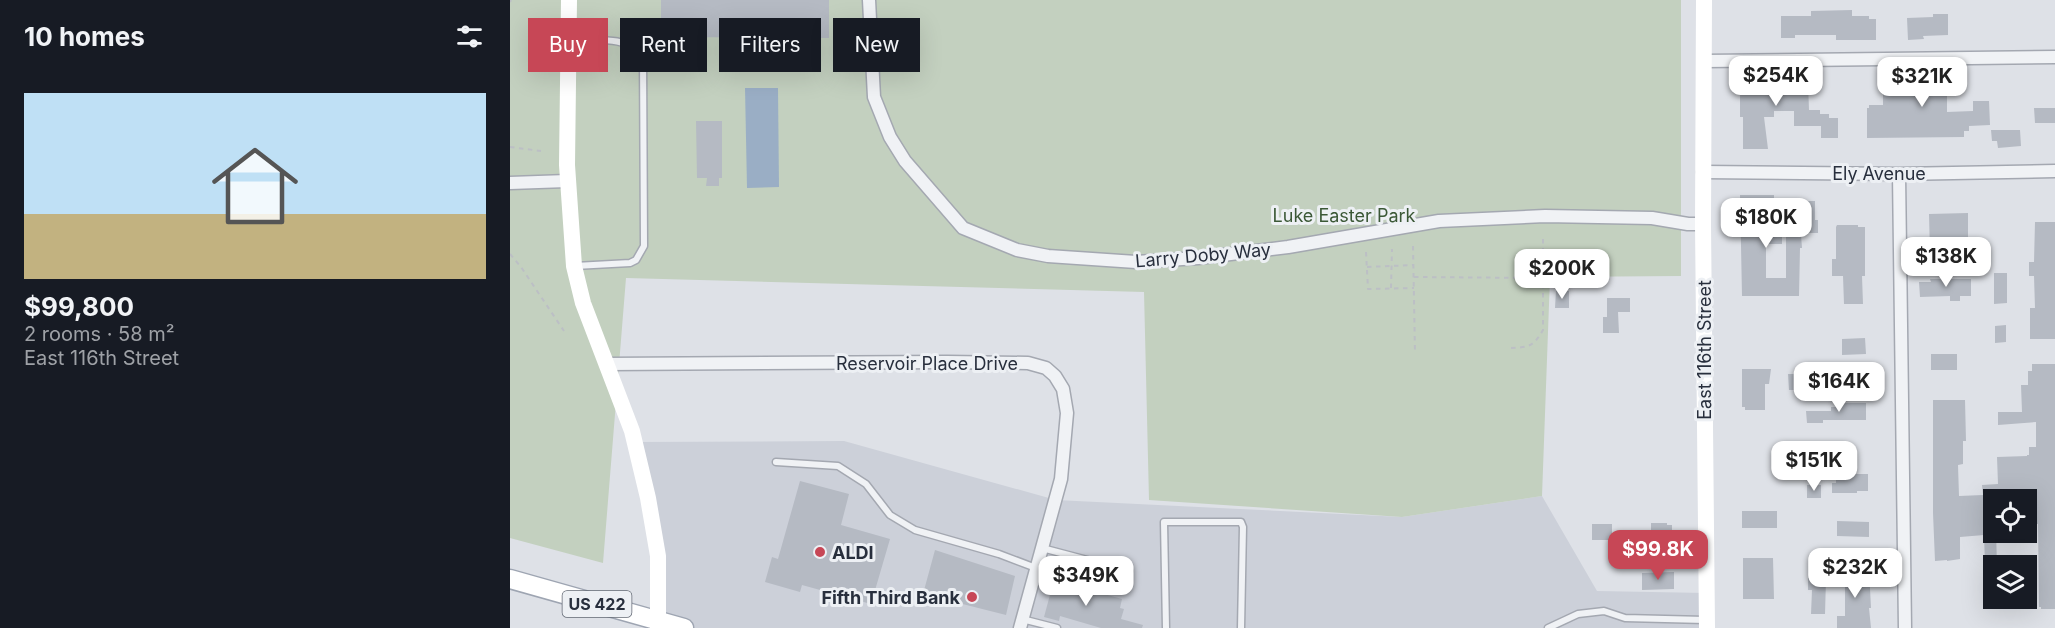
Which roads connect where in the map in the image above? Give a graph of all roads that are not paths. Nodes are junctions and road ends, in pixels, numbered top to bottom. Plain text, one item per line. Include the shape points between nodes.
1 (569, 0) edge
2 (869, 0) edge
3 (1704, 0) edge
4 (569, 18) edge
5 (608, 41) edge
6 (2055, 57) edge
7 (1704, 60) junction
8 (568, 72) edge
9 (2055, 171) edge
10 (1703, 172) junction
11 (1899, 174) junction
12 (567, 181) junction
13 (510, 183) edge
14 (1703, 224) junction
15 (574, 266) junction
16 (607, 364) junction
17 (776, 462) dead end
18 (1040, 558) junction
19 (1129, 571) dead end
20 (510, 579) edge
21 (1021, 623) edge
22 (1706, 624) edge
23 (659, 625) edge
24 (684, 628) edge
25 (1057, 628) edge
26 (1166, 628) edge
27 (1241, 628) edge
28 (1548, 628) edge
29 (1905, 628) edge

1 - 4 street
2 - 14 street, Larry Doby Way via 874,97 895,145 963,228 1017,250 1136,262 1288,247 1439,220 1545,216 1652,218
3 - 7 street, East 116th Street
5 - 15 lane via 623,41 643,55 644,246 630,263
6 - 7 street
7 - 10 street, East 116th Street
8 - 12 street
9 - 11 street, Ely Avenue
10 - 11 street, Ely Avenue
10 - 14 street, East 116th Street
11 - 29 street
12 - 13 street
12 - 15 street
14 - 22 street, East 116th Street
15 - 16 street via 583,303
16 - 18 street, Reservoir Place Drive via 959,362 1028,363 1046,368 1063,389 1068,413 1061,479
16 - 23 street via 632,431 648,498 658,556
17 - 18 lane via 838,466 866,484 890,515 915,530 999,554
18 - 19 lane
18 - 21 street, Reservoir Place Drive
20 - 23 main road, US 422
21 - 25 lane
22 - 28 lane via 1625,618 1604,611 1578,614
23 - 24 main road, US 422
26 - 27 lane via 1164,522 1241,522

